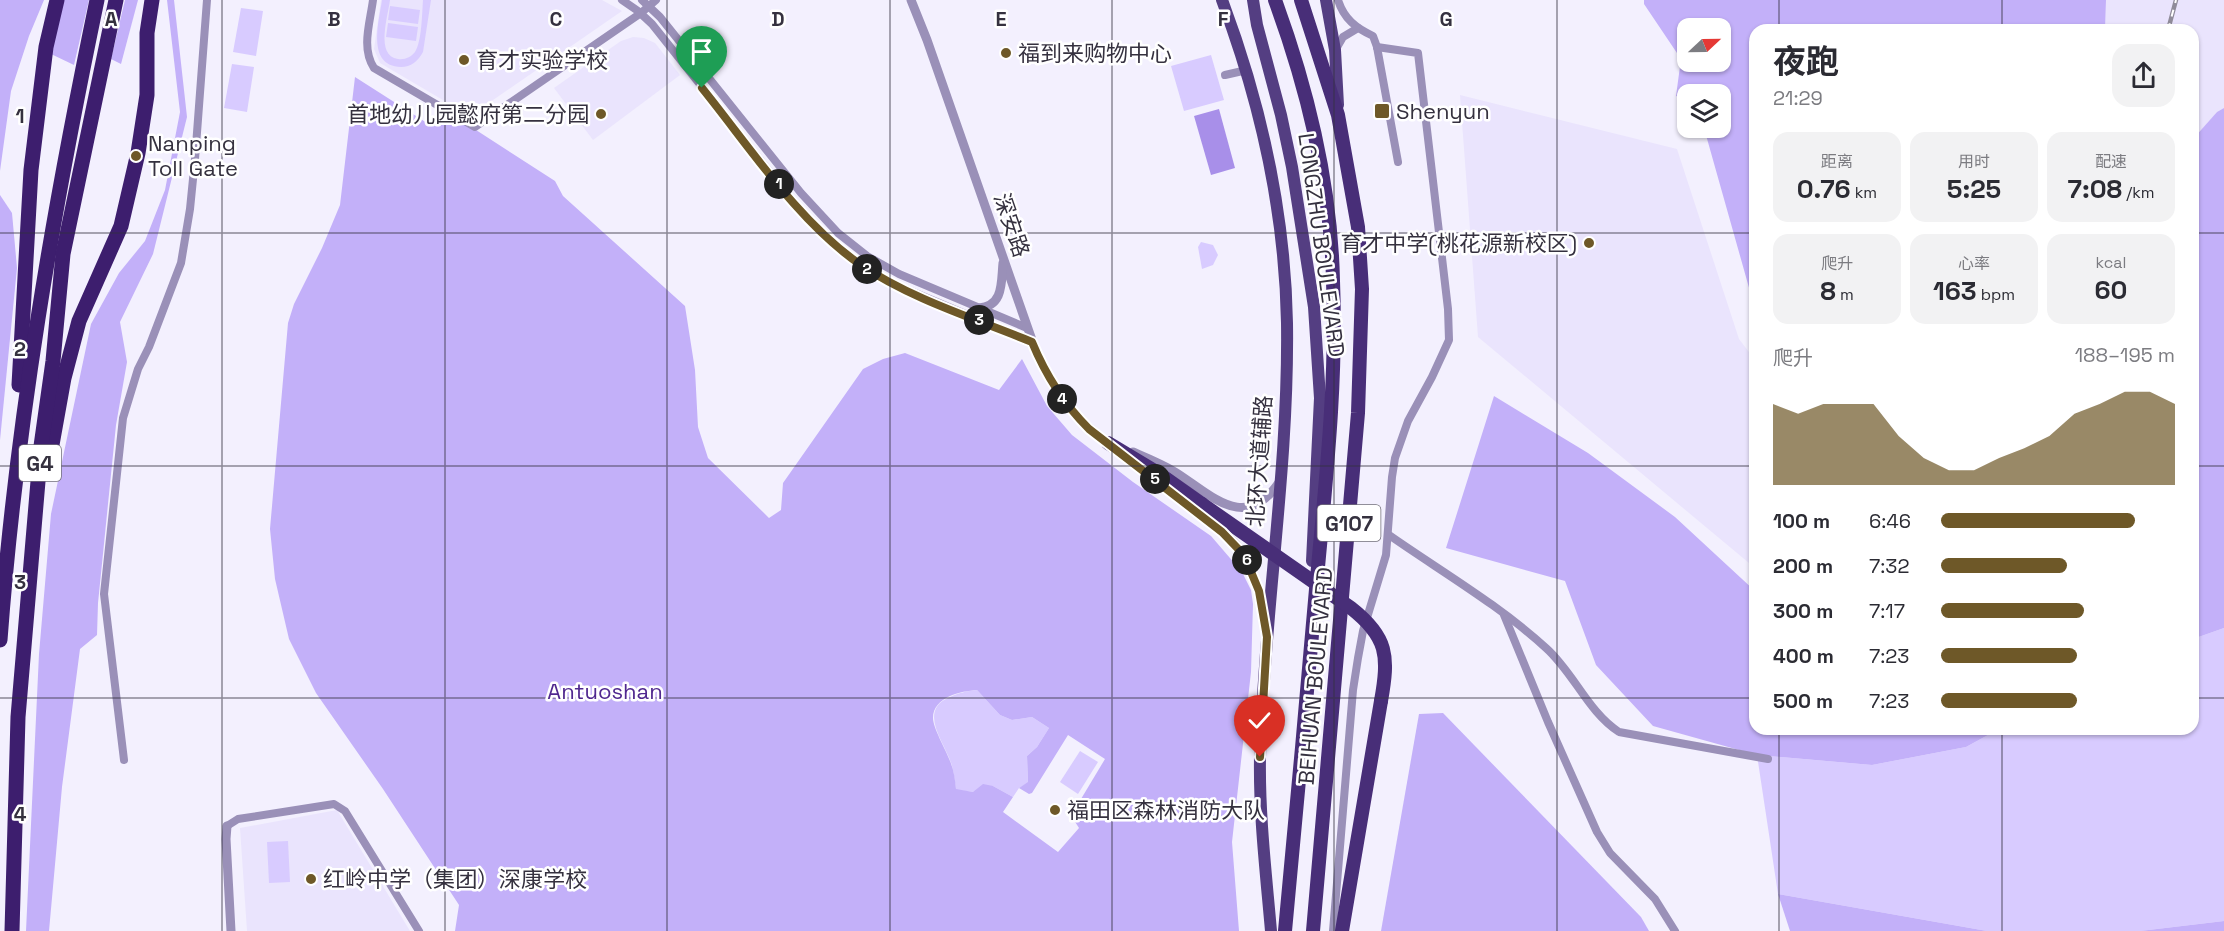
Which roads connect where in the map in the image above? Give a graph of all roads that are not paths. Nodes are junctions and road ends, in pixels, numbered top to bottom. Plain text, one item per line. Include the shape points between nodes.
1 (57, 0) edge
2 (97, 0) edge
3 (116, 0) edge
4 (152, 0) edge
5 (207, 0) edge
6 (373, 0) edge
7 (622, 0) edge
8 (642, 0) edge
9 (911, 0) edge
10 (1222, 0) edge
11 (1253, 0) edge
12 (1275, 0) edge
13 (1301, 0) edge
14 (1326, 0) edge
15 (1338, 0) edge
16 (653, 3) edge
17 (641, 13) junction
18 (1358, 28) junction
19 (1377, 47) junction
20 (1335, 50) junction
21 (1247, 70) junction
22 (1226, 75) dead end
23 (1338, 115) junction
24 (1398, 162) dead end
25 (1003, 258) junction
26 (979, 308) junction
27 (1028, 328) junction
28 (1032, 342) junction
29 (1108, 443) junction
30 (1281, 480) junction
31 (1389, 535) junction
32 (6, 556) junction
33 (30, 558) junction
34 (1503, 614) junction
35 (1267, 637) junction
36 (0, 640) edge
37 (1309, 679) junction
38 (1768, 759) dead end
39 (124, 760) dead end
40 (227, 826) joint
41 (12, 931) edge
42 (231, 931) edge
43 (419, 931) edge
44 (1271, 931) edge
45 (1285, 931) edge
46 (1313, 931) edge
47 (1333, 931) edge
48 (1342, 931) edge
49 (1675, 931) edge

1 - 32 highway via 46,47 31,170
2 - 32 highway, G4 via 50,239
3 - 33 highway, G4 via 63,254
4 - 33 highway via 147,33 147,95 138,153 121,226 79,321 64,378
5 - 39 street via 195,159 181,263 138,369 123,418 104,594
6 - 17 street via 366,50 374,68 475,127
7 - 17 street
8 - 16 street
9 - 25 street, 深安路
10 - 21 main road, 北环大道辅路
11 - 37 main road, LONGZHU BOULEVARD via 1292,167 1319,353
12 - 37 highway, BEIHUAN BOULEVARD / G107 via 1312,119 1334,280 1331,415
13 - 23 highway, BEIHUAN BOULEVARD / G107
14 - 20 main road
15 - 18 street via 1341,11
16 - 17 street
16 - 26 street via 832,227 883,266
17 - 28 street via 792,200 831,242 894,284
18 - 19 street via 1373,36
18 - 20 street via 1343,37
19 - 24 street
19 - 31 street via 1418,53 1449,340 1401,437 1392,477
20 - 23 main road
21 - 22 street
21 - 30 main road, 北环大道辅路 via 1274,183 1283,270 1287,322
23 - 46 highway, BEIHUAN BOULEVARD / G107 via 1358,228 1362,344
25 - 26 street via 999,298 990,306
25 - 27 street, 深安路
26 - 27 street
27 - 28 street, 深安路
28 - 29 street, 深安路 via 1061,398 1089,429
29 - 30 street via 1162,464 1216,500 1239,508 1266,498
29 - 35 street, 深安路 via 1222,532 1244,555 1259,591
29 - 48 highway, bridge via 1158,473 1351,608 1380,639 1386,670
30 - 35 main road, 北环大道辅路
31 - 34 street
31 - 47 street via 1363,631 1353,690
32 - 36 highway, G4
33 - 41 highway, G4 via 18,717
34 - 38 street via 1548,650 1600,716 1619,732
34 - 49 street via 1602,842 1655,899
35 - 44 main road, 北环大道辅路 via 1260,757
37 - 45 highway, BEIHUAN BOULEVARD / G107
40 - 42 street
40 - 43 street via 238,819 334,804 345,811

